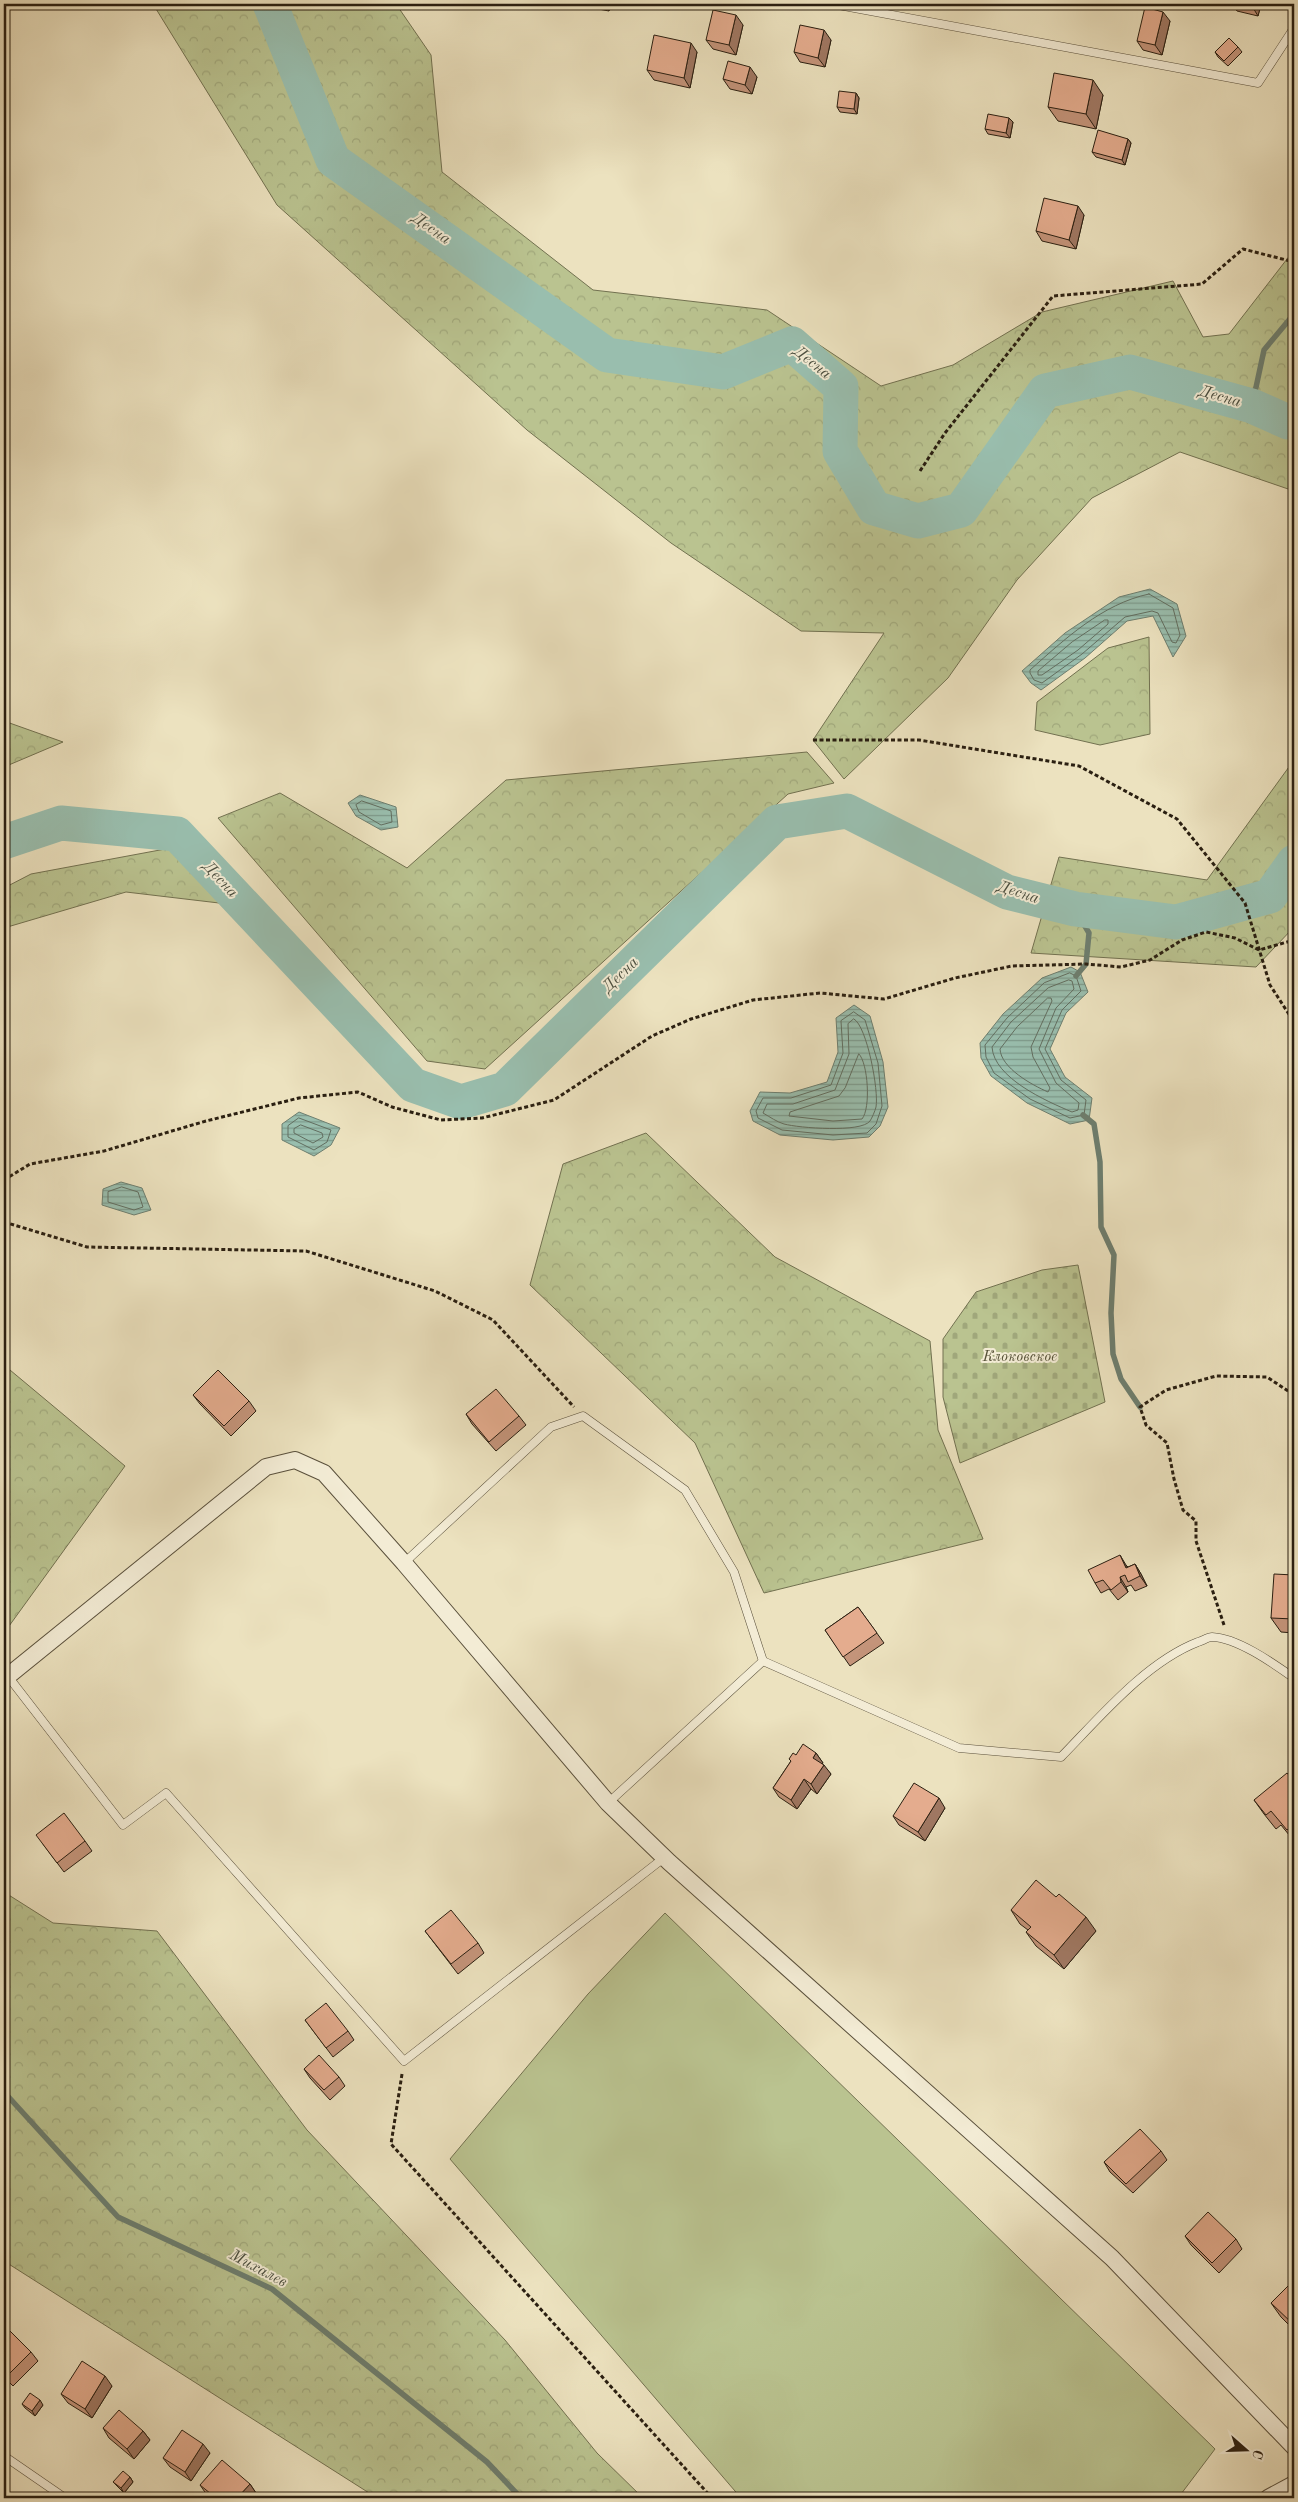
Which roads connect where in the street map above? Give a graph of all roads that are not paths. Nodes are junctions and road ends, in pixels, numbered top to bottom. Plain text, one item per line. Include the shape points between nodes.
1 (833, 4) edge
2 (1294, 28) edge
3 (404, 1563) junction
4 (763, 1661) junction
5 (6, 1674) edge
6 (1294, 1678) edge
7 (608, 1802) junction
8 (665, 1857) junction
9 (1294, 2447) edge
10 (4, 2456) edge
11 (1294, 2484) edge
12 (64, 2498) edge
13 (1268, 2498) edge

1 - 2 lane via 1258,83
3 - 4 lane via 551,1427 583,1416 684,1490 734,1572
3 - 5 street via 324,1472 294,1460 266,1466
3 - 7 street
4 - 6 lane via 959,1748 1061,1757 1154,1667 1186,1647 1211,1637 1234,1643
4 - 7 lane
5 - 8 lane via 123,1825 166,1792 404,2061
7 - 8 street
8 - 9 street via 1112,2258
10 - 12 lane
11 - 13 street

